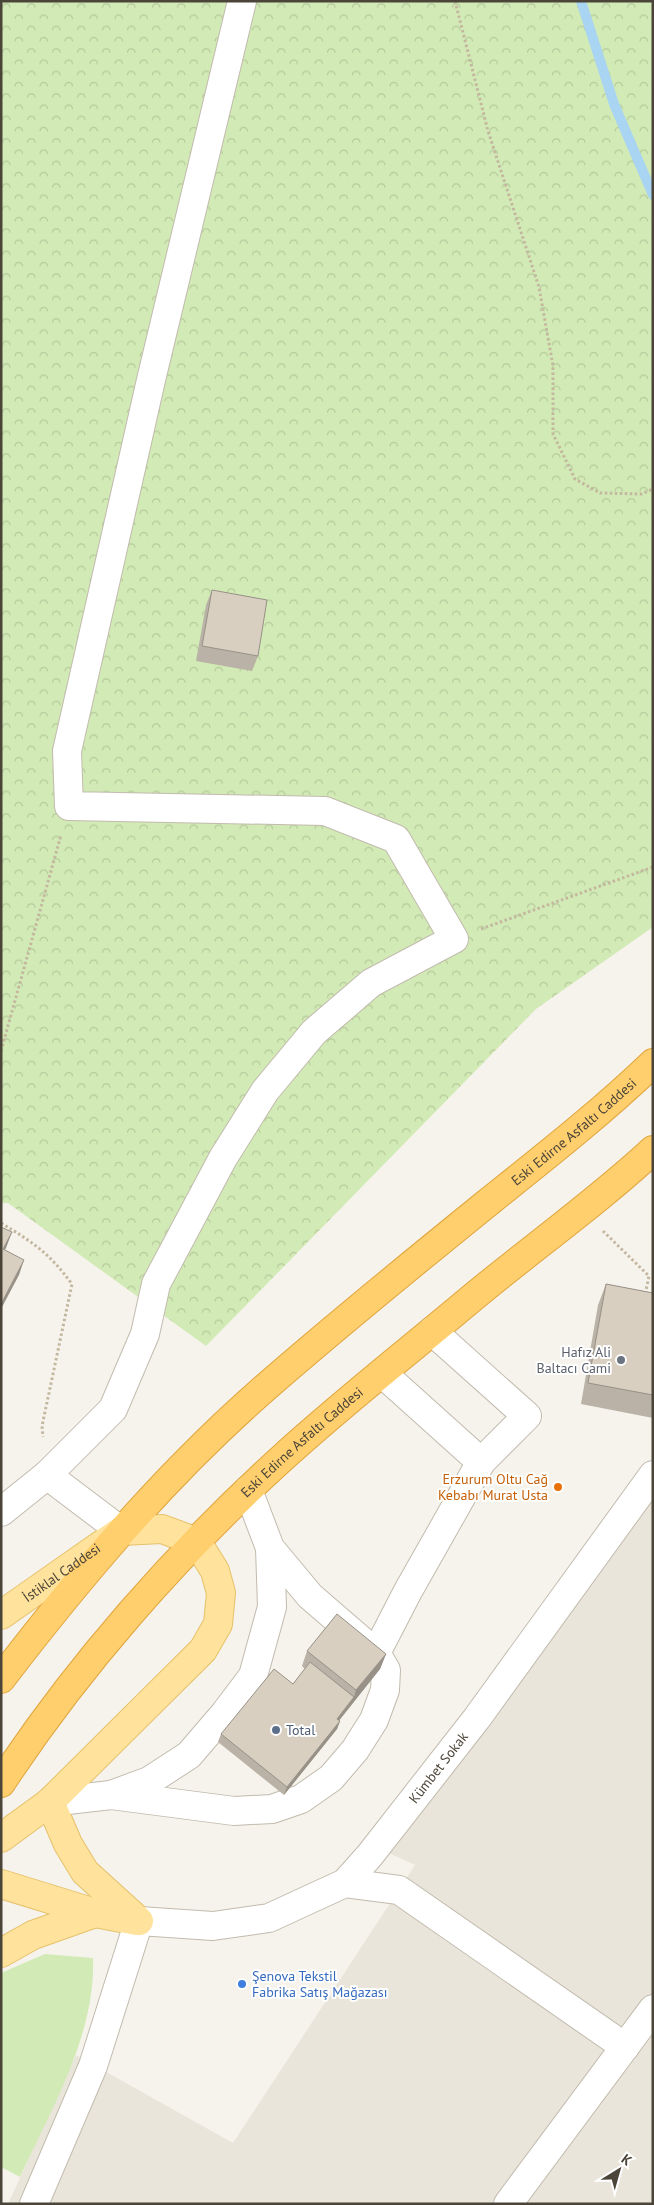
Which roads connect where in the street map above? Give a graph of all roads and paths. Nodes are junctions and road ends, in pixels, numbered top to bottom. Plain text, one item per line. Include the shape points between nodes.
1 (242, 1) edge
2 (455, 1) edge
3 (653, 489) edge
4 (69, 806) junction
5 (653, 867) edge
6 (454, 939) junction
7 (1, 1050) edge
8 (653, 1063) edge
9 (653, 1150) edge
10 (582, 1209) junction
11 (1, 1223) edge
12 (643, 1304) edge
13 (432, 1331) junction
14 (382, 1373) junction
15 (481, 1462) junction
16 (47, 1475) junction
17 (653, 1475) edge
18 (248, 1490) junction
19 (1, 1512) edge
20 (121, 1531) junction
21 (197, 1542) junction
22 (270, 1548) junction
23 (1, 1615) edge
24 (376, 1653) junction
25 (1, 1679) edge
26 (1, 1783) edge
27 (111, 1795) junction
28 (50, 1802) junction
29 (1, 1838) edge
30 (345, 1883) junction
31 (1, 1884) edge
32 (95, 1913) junction
33 (139, 1921) junction
34 (1, 1953) edge
35 (653, 2009) edge
36 (625, 2047) junction
37 (516, 2201) edge
38 (34, 2204) edge

1 - 4 street via 153,370 67,751
2 - 3 path via 488,131 539,287 553,366 553,434 575,479 600,492 642,494
4 - 6 street via 325,811 396,839
4 - 7 path
5 - 6 path
6 - 16 street via 371,983 314,1032 264,1091 223,1158 156,1284 145,1334 112,1409
8 - 20 highway, Eski Edirne Asfaltı Caddesi via 588,1122 408,1267 257,1395 192,1456
9 - 10 highway, Eski Edirne Asfaltı Caddesi
10 - 12 path via 649,1276
10 - 13 highway, Eski Edirne Asfaltı Caddesi
11 - 16 path via 33,1242 55,1261 72,1284 42,1426
13 - 14 highway, Eski Edirne Asfaltı Caddesi
13 - 15 street via 527,1416
14 - 15 street
14 - 18 highway, Eski Edirne Asfaltı Caddesi
15 - 24 street
16 - 19 street
16 - 20 street
17 - 30 street, Kümbet Sokak via 477,1718
18 - 21 highway, Eski Edirne Asfaltı Caddesi
18 - 22 street
20 - 21 main road via 162,1529
20 - 23 main road, İstiklal Caddesi
20 - 25 highway, Eski Edirne Asfaltı Caddesi via 51,1613
21 - 26 highway, Eski Edirne Asfaltı Caddesi via 102,1648
21 - 28 main road via 215,1571 221,1593 218,1624 203,1650
22 - 24 street via 310,1596
22 - 27 street via 272,1607 253,1676 189,1755 149,1781
24 - 27 street via 386,1670 385,1690 374,1720 355,1750 331,1778 301,1799 272,1809 234,1810
27 - 28 street
28 - 29 main road
28 - 33 main road via 68,1844 85,1872
30 - 33 street, Kümbet Sokak via 270,1918 213,1926
30 - 36 street via 399,1890
31 - 32 main road
32 - 33 main road
32 - 34 main road via 32,1934
33 - 38 street via 93,2066
35 - 36 street
36 - 37 street

